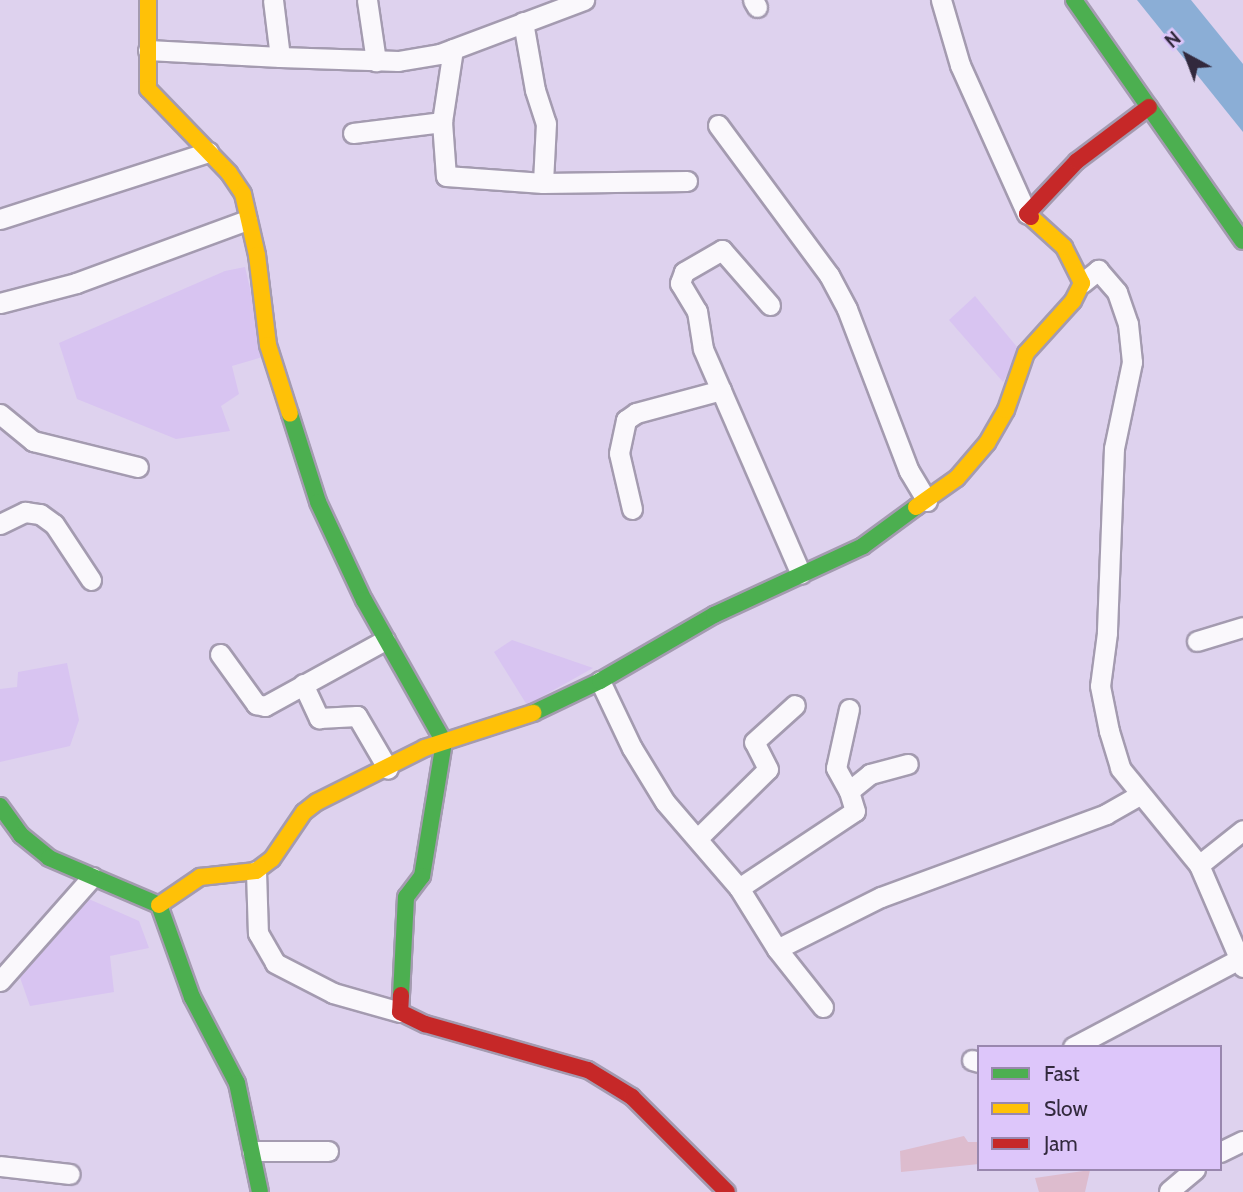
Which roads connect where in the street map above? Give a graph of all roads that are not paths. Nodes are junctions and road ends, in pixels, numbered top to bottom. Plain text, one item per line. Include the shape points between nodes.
1 (148, 0) edge
2 (273, 0) edge
3 (367, 0) edge
4 (584, 0) edge
5 (941, 0) edge
6 (1074, 0) edge
7 (523, 22) junction
8 (453, 49) junction
9 (148, 50) junction
10 (280, 57) junction
11 (376, 61) junction
12 (1149, 107) junction
13 (442, 122) junction
14 (718, 125) dead end
15 (353, 133) dead end
16 (209, 152) junction
17 (687, 181) dead end
18 (543, 183) junction
19 (1027, 214) junction
20 (0, 219) edge
21 (247, 220) junction
22 (1243, 241) edge
23 (1082, 282) junction
24 (0, 303) edge
25 (770, 305) dead end
26 (721, 390) junction
27 (0, 414) edge
28 (138, 467) dead end
29 (927, 501) junction
30 (632, 509) dead end
31 (0, 524) edge
32 (801, 574) junction
33 (91, 580) dead end
34 (1243, 627) edge
35 (385, 640) junction
36 (1197, 641) dead end
37 (220, 653) dead end
38 (600, 681) junction
39 (303, 684) junction
40 (795, 705) dead end
41 (849, 709) dead end
42 (444, 742) junction
43 (908, 764) dead end
44 (388, 769) junction
45 (849, 791) junction
46 (1142, 794) junction
47 (0, 806) edge
48 (1243, 830) edge
49 (698, 838) junction
50 (1199, 865) junction
51 (256, 871) junction
52 (92, 877) junction
53 (739, 888) junction
54 (159, 905) junction
55 (777, 949) junction
56 (1241, 963) edge
57 (0, 981) edge
58 (823, 1007) dead end
59 (400, 1012) junction
60 (1077, 1045) edge
61 (1243, 1141) edge
62 (252, 1151) junction
63 (328, 1151) dead end
64 (1222, 1151) edge
65 (0, 1166) edge
66 (1193, 1171) edge
67 (70, 1174) dead end
68 (1170, 1191) edge
69 (260, 1192) edge
70 (727, 1192) edge

1 - 9 street
2 - 10 street
3 - 11 street
4 - 7 street
5 - 19 street via 960,65
6 - 12 street
7 - 8 street
7 - 18 street via 535,90 547,123
8 - 11 street
8 - 13 street
9 - 10 street
9 - 16 street via 148,89 153,98
10 - 11 street
12 - 19 street via 1077,161
12 - 22 street
13 - 15 street
13 - 18 street via 446,176
14 - 29 street via 829,275 847,309 909,471
16 - 20 street
16 - 21 street via 243,194
17 - 18 street
19 - 23 street via 1064,247
21 - 24 street via 76,283
21 - 35 street via 257,255 268,345 318,502
23 - 29 street via 1073,301 1026,353 1006,410 987,443 957,478
23 - 46 street via 1098,270 1117,292 1131,343 1128,390 1114,448 1107,633 1100,686 1120,768
25 - 26 street via 729,252 714,251 684,272 680,283 696,311 704,349
26 - 30 street via 636,413 626,420 619,453
26 - 32 street
27 - 28 street via 33,441
29 - 32 street via 863,546
31 - 33 street via 26,512 40,514 54,524
32 - 38 street via 714,615
34 - 36 street
35 - 39 street
35 - 42 street via 426,702
37 - 39 street via 256,704 265,706
38 - 42 street via 529,715
38 - 49 street via 648,775
39 - 44 street via 320,718 357,716
40 - 49 street via 754,742 768,769
41 - 45 street via 836,768
42 - 44 street
42 - 59 street via 422,876 406,897
43 - 45 street via 870,774
44 - 51 street via 304,812 272,859
45 - 53 street via 855,811
46 - 50 street
46 - 55 street via 1106,814 881,897
47 - 52 street via 33,846
48 - 50 street
49 - 53 street
50 - 56 street
51 - 54 street via 200,877
51 - 59 street via 258,933 275,963 332,993
52 - 54 street
52 - 57 street
53 - 55 street
54 - 62 street via 192,997 237,1083
55 - 58 street
56 - 60 street
59 - 70 street via 425,1024 589,1070 632,1097
61 - 64 street
62 - 63 street
62 - 69 street
65 - 67 street
66 - 68 street

